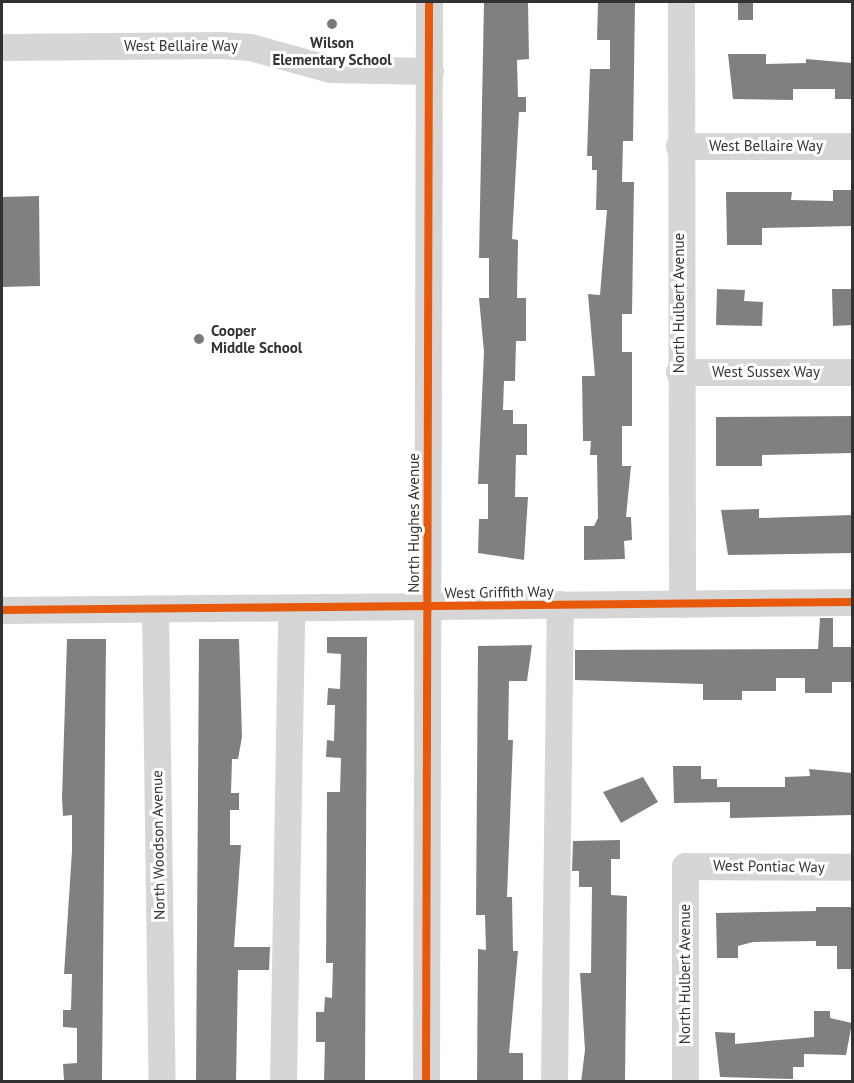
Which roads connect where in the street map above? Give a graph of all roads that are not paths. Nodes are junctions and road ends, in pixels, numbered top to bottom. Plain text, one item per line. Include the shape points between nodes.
1 (429, 2) edge
2 (681, 2) edge
3 (2, 47) edge
4 (430, 71) junction
5 (679, 146) junction
6 (852, 146) edge
7 (679, 372) junction
8 (852, 372) edge
9 (852, 602) edge
10 (560, 604) junction
11 (682, 604) junction
12 (427, 606) junction
13 (291, 608) junction
14 (155, 609) junction
15 (2, 610) edge
16 (685, 866) joint
17 (852, 867) edge
18 (162, 1082) edge
19 (283, 1082) edge
20 (426, 1082) edge
21 (554, 1082) edge
22 (685, 1082) edge

1 - 4 street, North Hughes Avenue
2 - 5 street, North Hulbert Avenue
3 - 4 street, West Bellaire Way via 221,45 250,47 330,69
4 - 12 street, North Hughes Avenue
5 - 6 street, West Bellaire Way
5 - 7 street, North Hulbert Avenue
7 - 8 street, West Sussex Way
7 - 11 street, North Hulbert Avenue
9 - 11 street, West Griffith Way
10 - 11 street, West Griffith Way
10 - 12 street, West Griffith Way
10 - 21 street
12 - 13 street, West Griffith Way
12 - 20 street, North Hughes Avenue
13 - 14 street, West Griffith Way
13 - 19 street
14 - 15 street, West Griffith Way
14 - 18 street, North Woodson Avenue
16 - 17 street, West Pontiac Way
16 - 22 street, North Hulbert Avenue

